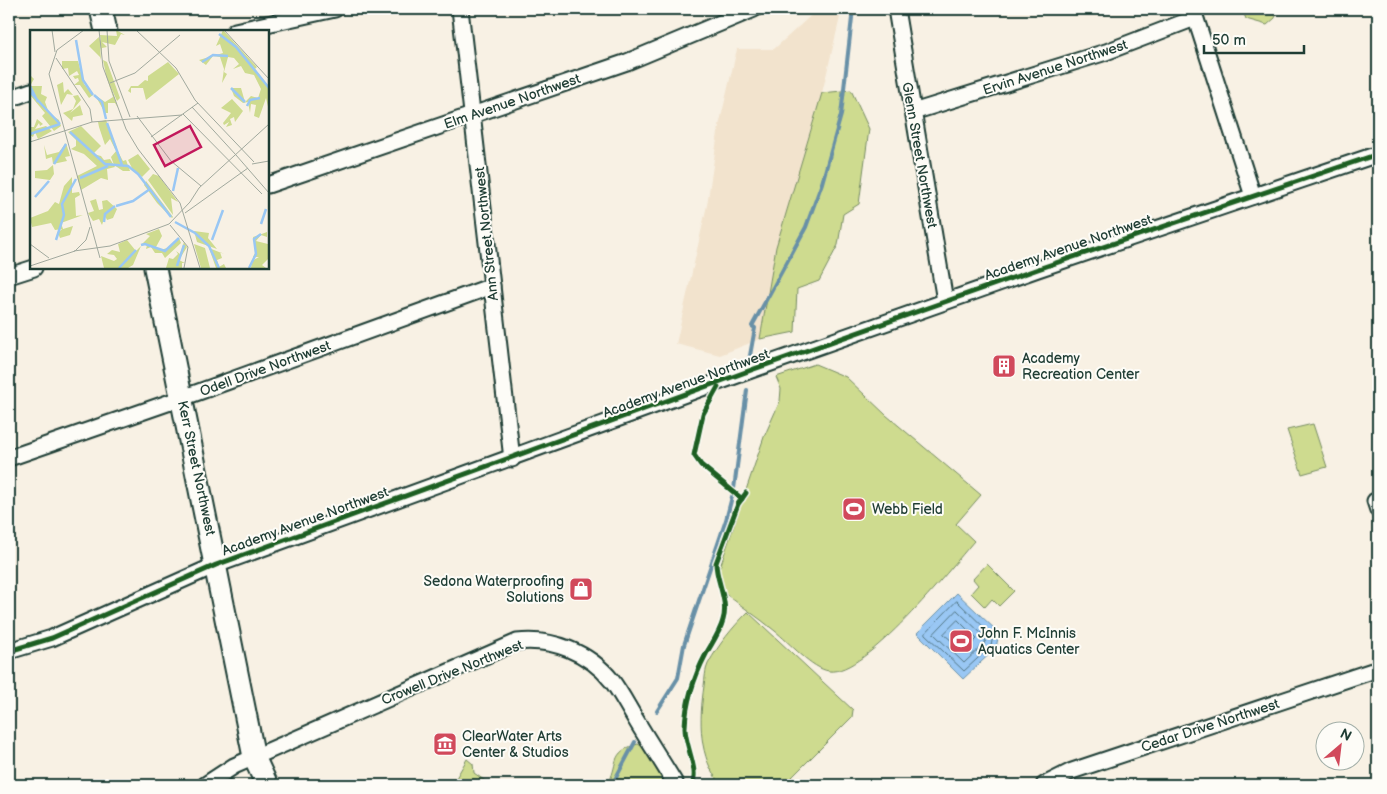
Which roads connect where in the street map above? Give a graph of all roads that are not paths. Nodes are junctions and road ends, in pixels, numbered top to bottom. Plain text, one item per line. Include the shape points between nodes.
1 (101, 9) edge
2 (335, 9) edge
3 (460, 9) edge
4 (754, 9) edge
5 (896, 9) edge
6 (1194, 13) edge
7 (106, 30) edge
8 (240, 30) edge
9 (30, 91) edge
10 (9, 99) edge
11 (913, 112) junction
12 (474, 115) junction
13 (1378, 154) edge
14 (269, 185) edge
15 (1253, 196) junction
16 (31, 269) edge
17 (155, 269) edge
18 (9, 276) edge
19 (492, 286) junction
20 (944, 301) junction
21 (182, 398) junction
22 (9, 458) edge
23 (512, 459) junction
24 (216, 565) junction
25 (9, 651) edge
26 (1378, 668) edge
27 (254, 757) junction
28 (205, 785) edge
29 (267, 785) edge
30 (676, 785) edge
31 (1044, 785) edge

1 - 7 street
2 - 8 street
3 - 12 street, Ann Street Northwest
4 - 12 street, Elm Avenue Northwest via 627,62
5 - 11 street, Glenn Street Northwest
6 - 11 street, Ervin Avenue Northwest via 1106,52
6 - 15 street
9 - 10 street
11 - 20 street, Glenn Street Northwest
12 - 14 street, Elm Avenue Northwest
12 - 19 street, Ann Street Northwest
13 - 15 street, Academy Avenue Northwest
15 - 20 street, Academy Avenue Northwest
16 - 18 street
17 - 21 street, Kerr Street Northwest
19 - 21 street, Odell Drive Northwest
19 - 23 street, Ann Street Northwest
20 - 23 street, Academy Avenue Northwest
21 - 22 street, Odell Drive Northwest
21 - 24 street, Kerr Street Northwest
23 - 24 street, Academy Avenue Northwest
24 - 25 street, Academy Avenue Northwest via 52,638
24 - 27 street, Kerr Street Northwest
26 - 31 street, Cedar Drive Northwest via 1072,771
27 - 28 street, Crowell Drive Northwest
27 - 29 street, Kerr Street Northwest
27 - 30 street, Crowell Drive Northwest via 517,642 544,641 578,652 612,681

